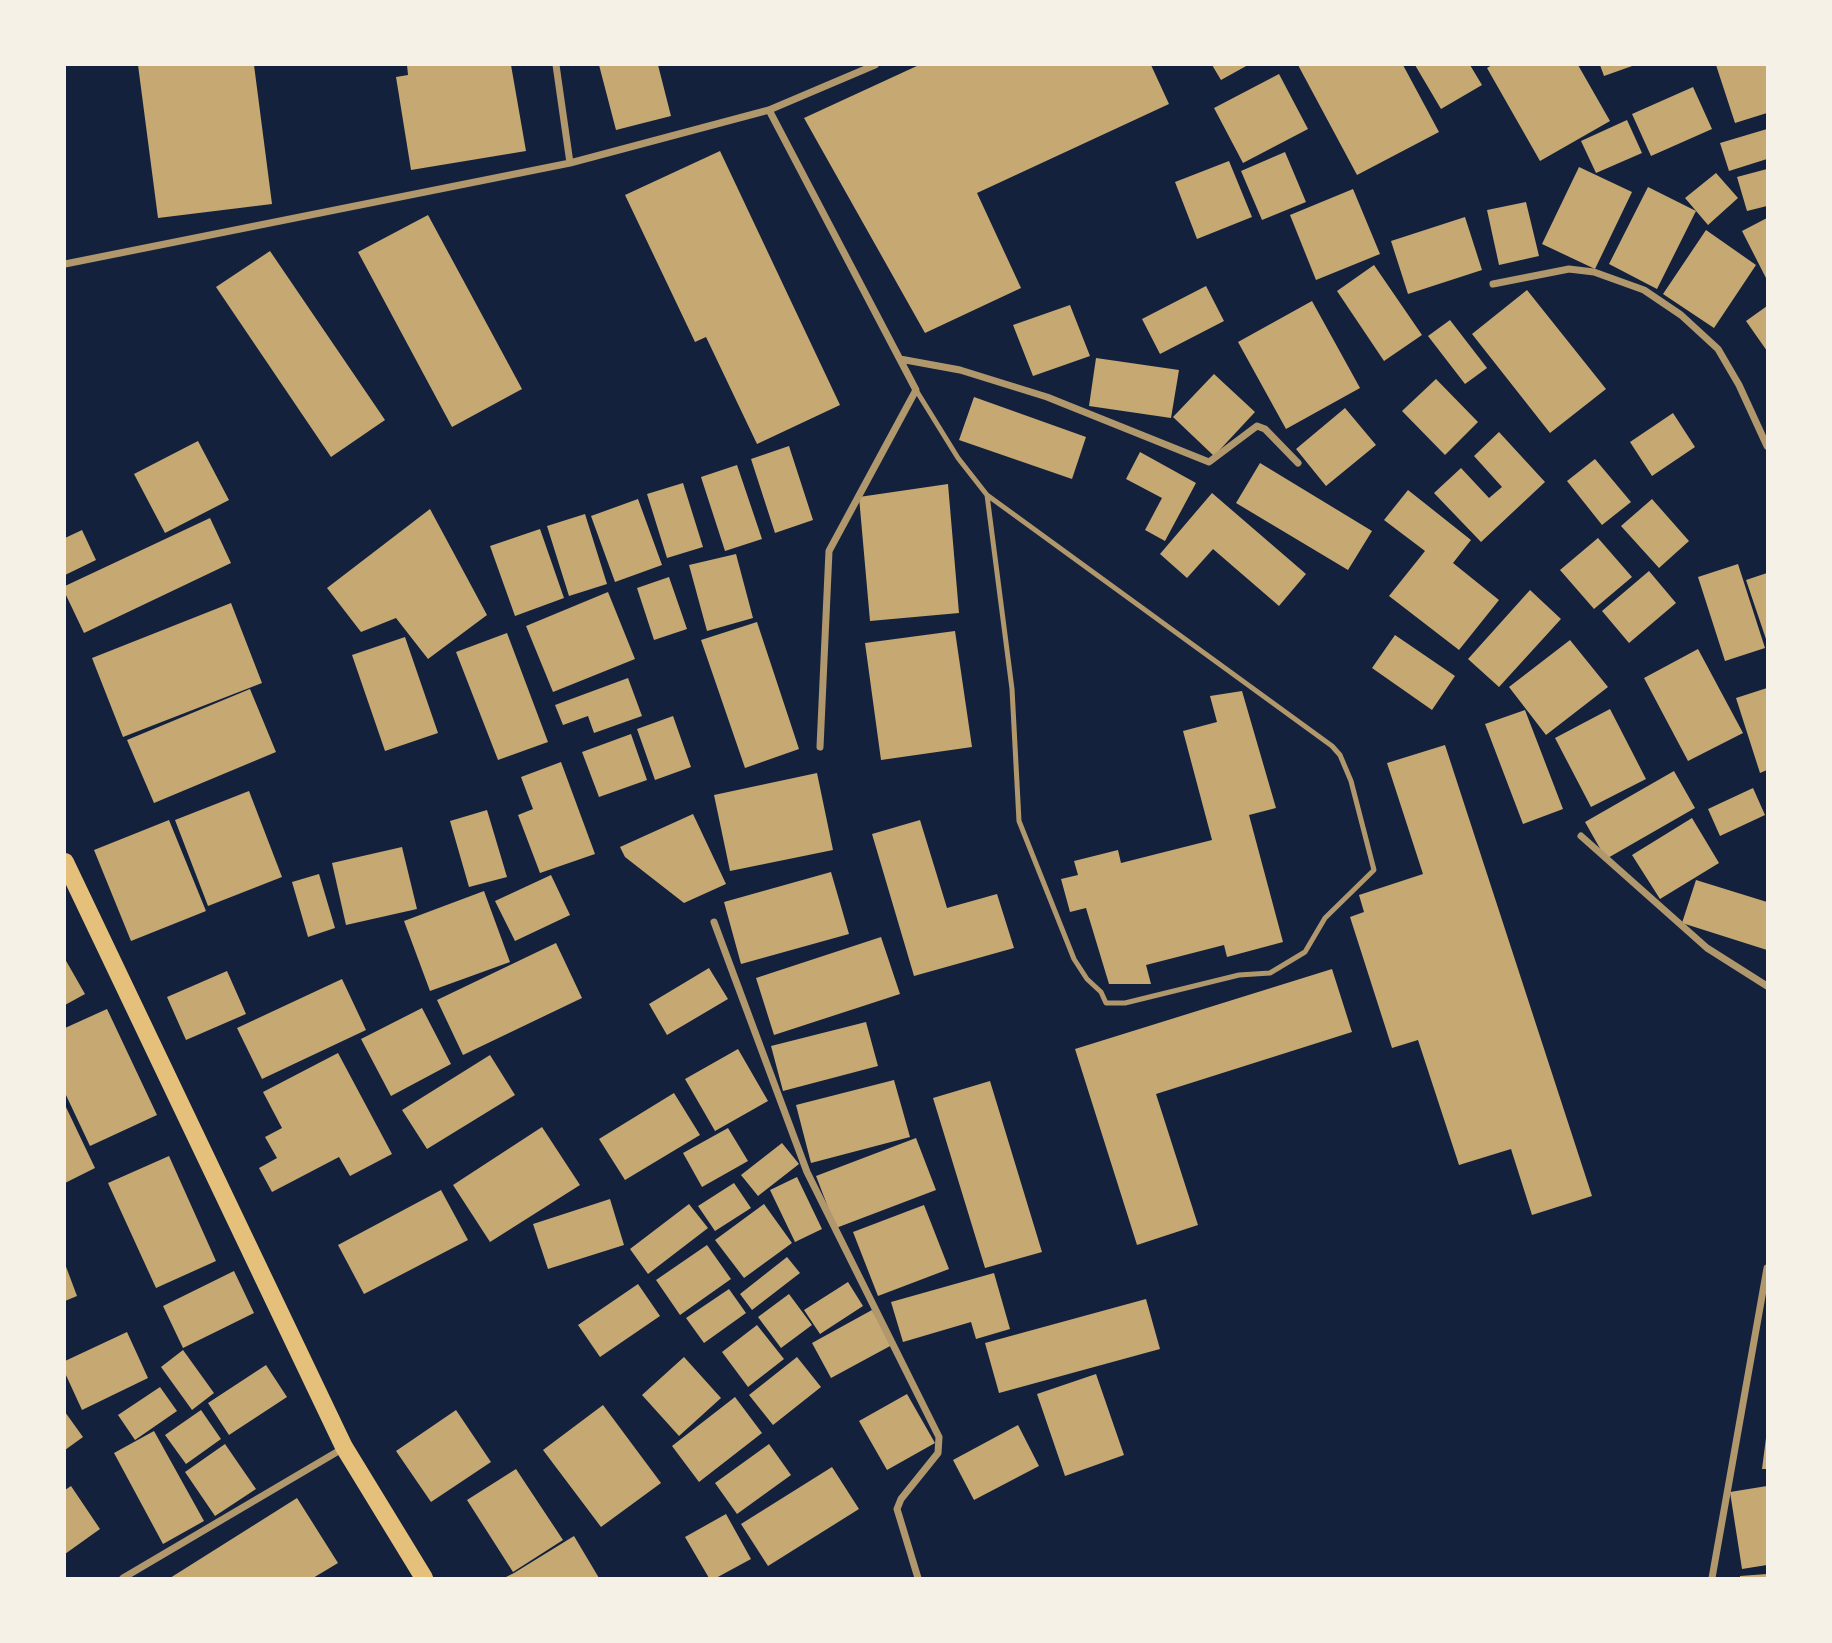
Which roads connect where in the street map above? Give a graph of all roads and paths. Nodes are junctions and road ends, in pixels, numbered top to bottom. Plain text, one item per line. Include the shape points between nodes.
1 (556, 65) edge
2 (875, 65) edge
3 (769, 110) junction
4 (570, 163) junction
5 (65, 264) edge
6 (1493, 284) dead end
7 (900, 359) junction
8 (916, 390) junction
9 (1767, 446) edge
10 (1298, 463) dead end
11 (987, 495) junction
12 (820, 747) dead end
13 (1581, 836) dead end
14 (65, 862) edge
15 (714, 922) dead end
16 (1767, 986) edge
17 (1767, 1268) edge
18 (344, 1447) junction
19 (123, 1578) edge
20 (424, 1578) edge
21 (918, 1578) edge
22 (1712, 1578) edge

1 - 4 street
2 - 3 street
3 - 4 street
3 - 7 street
4 - 5 street
6 - 9 street via 1569,270 1594,272 1644,290 1718,349
7 - 8 street
7 - 10 street via 960,370 1047,397 1209,462 1257,426
8 - 11 lane
8 - 12 street via 829,551
11 - 11 lane via 1340,755 1374,870 1325,918 1305,952 1270,973 1239,975 1125,1003 1106,1003 1087,979 1074,959 1019,821 1012,689
13 - 16 street via 1707,948
14 - 18 main road
15 - 21 street via 807,1172 939,1437 938,1454 897,1509
17 - 22 street
18 - 19 street
18 - 20 main road

